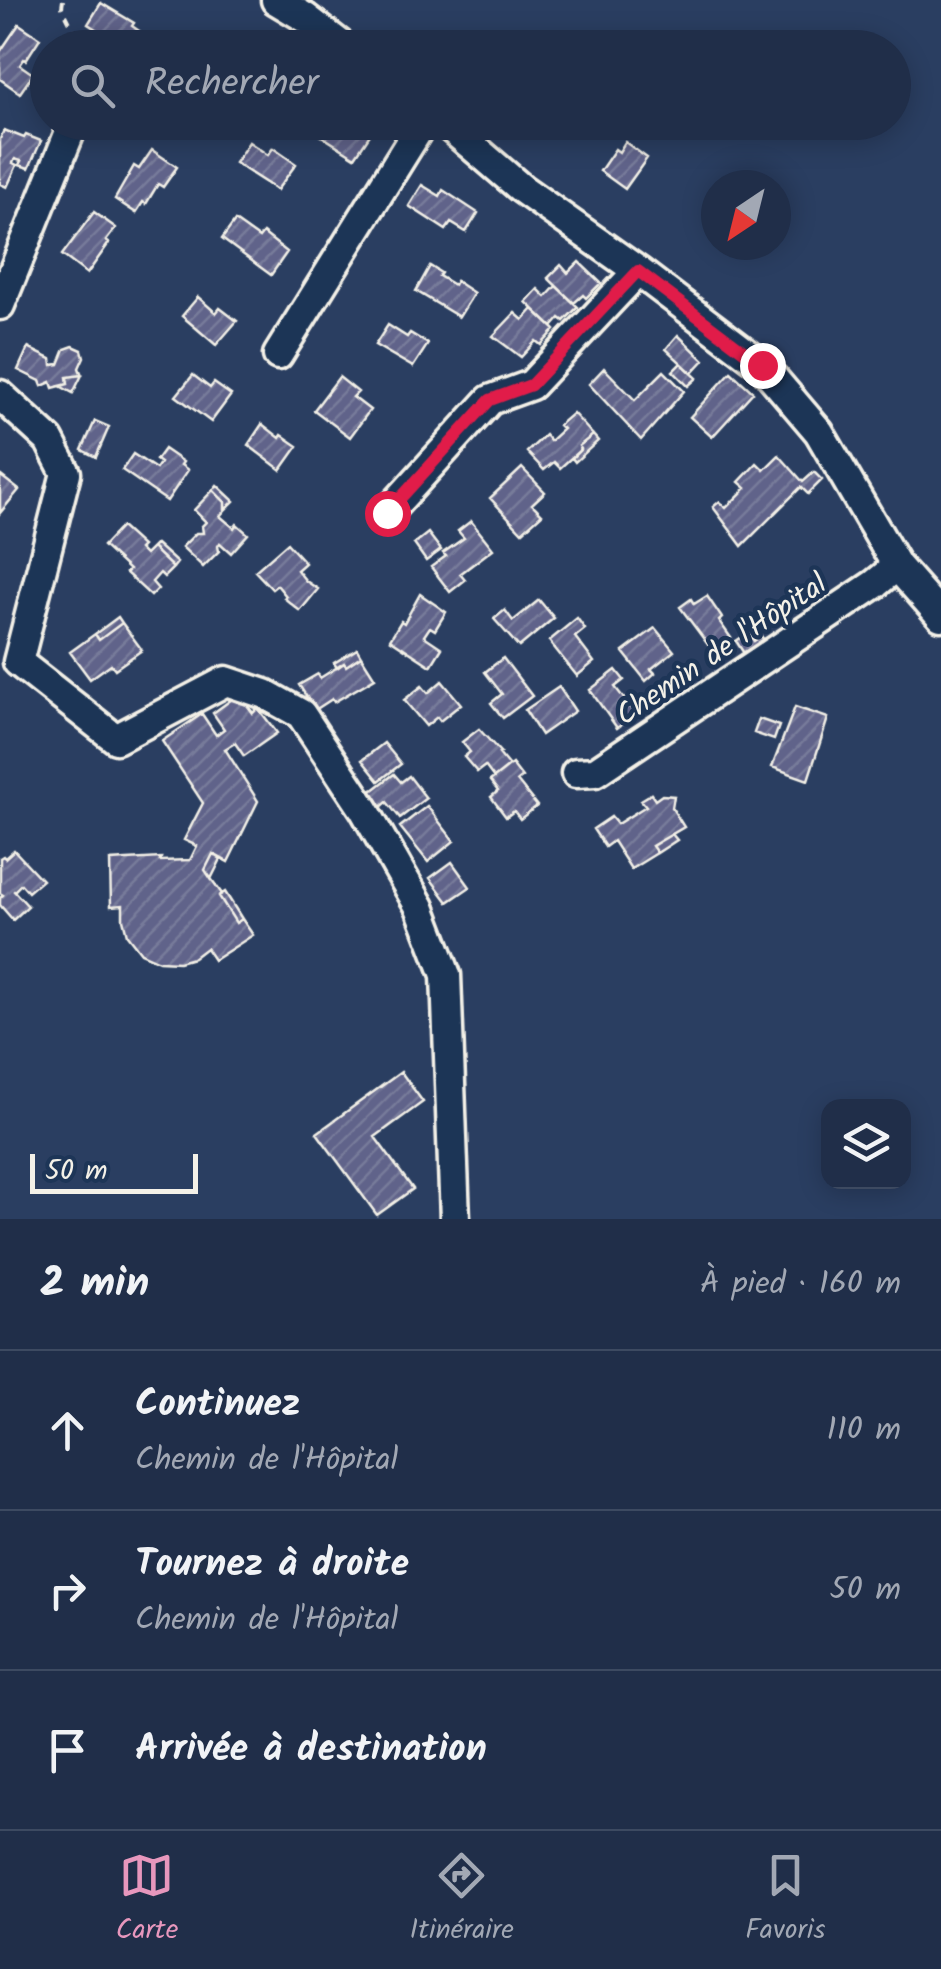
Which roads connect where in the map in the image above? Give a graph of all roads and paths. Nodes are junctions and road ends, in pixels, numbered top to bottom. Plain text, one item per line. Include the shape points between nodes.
1 (63, 0) edge
2 (276, 0) edge
3 (74, 30) edge
4 (322, 30) edge
5 (67, 140) edge
6 (413, 140) edge
7 (465, 140) edge
8 (638, 271) junction
9 (0, 305) edge
10 (278, 355) dead end
11 (0, 395) edge
12 (387, 513) dead end
13 (897, 566) junction
14 (941, 616) edge
15 (576, 772) dead end
16 (455, 1219) edge

1 - 3 path
2 - 4 street
5 - 9 street
6 - 10 street
7 - 8 street
8 - 12 street via 531,385 490,400
8 - 13 street via 762,365 819,432
11 - 16 street via 49,440 66,473 18,662 116,739 226,681 301,714 420,907 446,976
13 - 14 street
13 - 15 street, Chemin de l'Hôpital via 596,772

